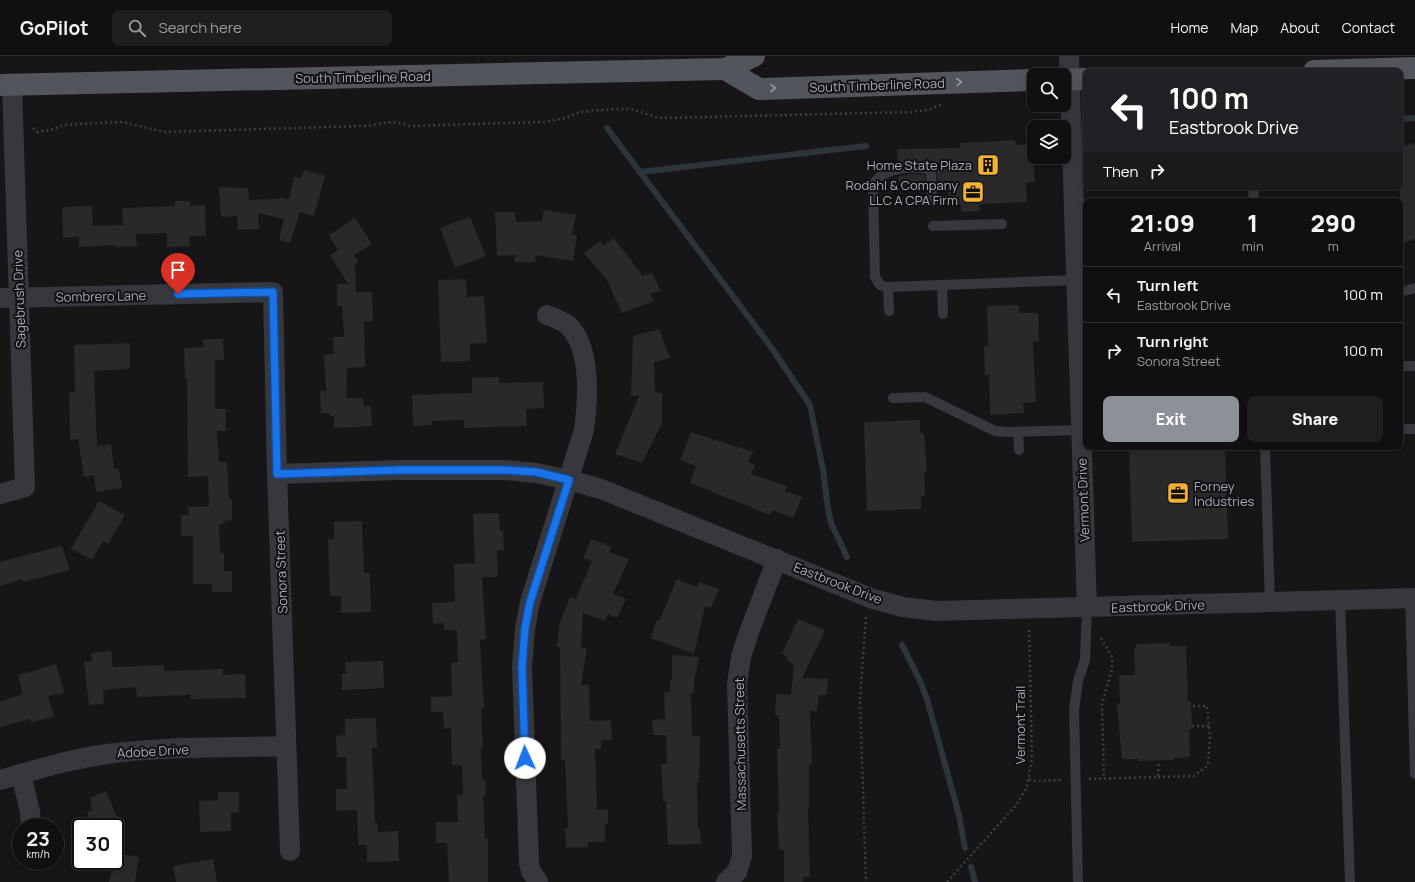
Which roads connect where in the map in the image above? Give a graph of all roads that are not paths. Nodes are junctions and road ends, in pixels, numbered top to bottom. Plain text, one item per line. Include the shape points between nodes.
1 (754, 56) edge
2 (1069, 56) edge
3 (1403, 68) edge
4 (1415, 68) edge
5 (726, 70) junction
6 (1073, 79) edge
7 (1027, 80) edge
8 (6, 85) edge
9 (1079, 168) edge
10 (932, 201) dead end
11 (1002, 224) dead end
12 (933, 226) dead end
13 (1076, 280) junction
14 (942, 285) junction
15 (888, 287) junction
16 (1415, 288) edge
17 (1403, 291) edge
18 (273, 292) joint
19 (10, 298) edge
20 (889, 311) dead end
21 (943, 314) dead end
22 (547, 315) dead end
23 (1082, 327) edge
24 (1403, 366) edge
25 (1415, 366) edge
26 (893, 398) dead end
27 (1403, 429) edge
28 (1415, 429) edge
29 (1081, 430) junction
30 (1018, 432) junction
31 (1019, 450) dead end
32 (1265, 450) edge
33 (277, 474) junction
34 (569, 480) junction
35 (0, 494) edge
36 (777, 559) junction
37 (1412, 598) edge
38 (1340, 600) junction
39 (1270, 602) junction
40 (1087, 608) junction
41 (286, 746) junction
42 (21, 774) junction
43 (1415, 774) edge
44 (0, 780) edge
45 (30, 818) edge
46 (290, 851) dead end
47 (538, 882) edge
48 (726, 882) edge
49 (1078, 882) edge
50 (1350, 882) edge

1 - 5 main road, South Timberline Road
2 - 6 street, Vermont Drive
3 - 4 main road
5 -> 7 main road, South Timberline Road via 759,89
5 - 8 main road, South Timberline Road
6 - 9 street, Vermont Drive
8 - 19 street, Sagebrush Drive via 14,129
9 - 13 street, Vermont Drive
10 - 15 lane via 931,171 928,169 886,172 874,183 875,276 880,285
11 - 12 lane
13 - 14 lane
13 - 23 street, Vermont Drive
14 - 15 lane
14 - 21 lane
15 - 20 lane
16 - 17 lane
18 - 19 street, Sombrero Lane
18 - 33 street, Sonora Street
19 - 35 street, Sagebrush Drive via 25,487
22 - 34 street via 568,326 576,336 587,378 584,430
23 - 29 street, Vermont Drive
24 - 25 lane
26 - 30 lane via 925,397 995,431
27 - 28 lane
29 - 30 lane
29 - 40 street, Vermont Drive
30 - 31 lane
32 - 39 lane
33 - 34 street, Eastbrook Drive via 505,470 536,472
33 - 41 street, Sonora Street
34 - 36 street, Eastbrook Drive via 600,489
34 - 47 street via 530,602 525,628 522,667 529,863
36 - 40 street, Eastbrook Drive via 873,598 903,607 936,612
36 - 48 street, Massachusetts Street via 741,657 737,684 742,856 738,872
37 - 38 street, Eastbrook Drive
37 - 43 lane
38 - 39 street, Eastbrook Drive
38 - 50 lane
39 - 40 street, Eastbrook Drive
40 - 49 lane via 1084,660 1075,697
41 - 42 street, Adobe Drive via 138,750 67,761
41 - 46 street, Sonora Street
42 - 44 street, Adobe Drive
42 - 45 street

